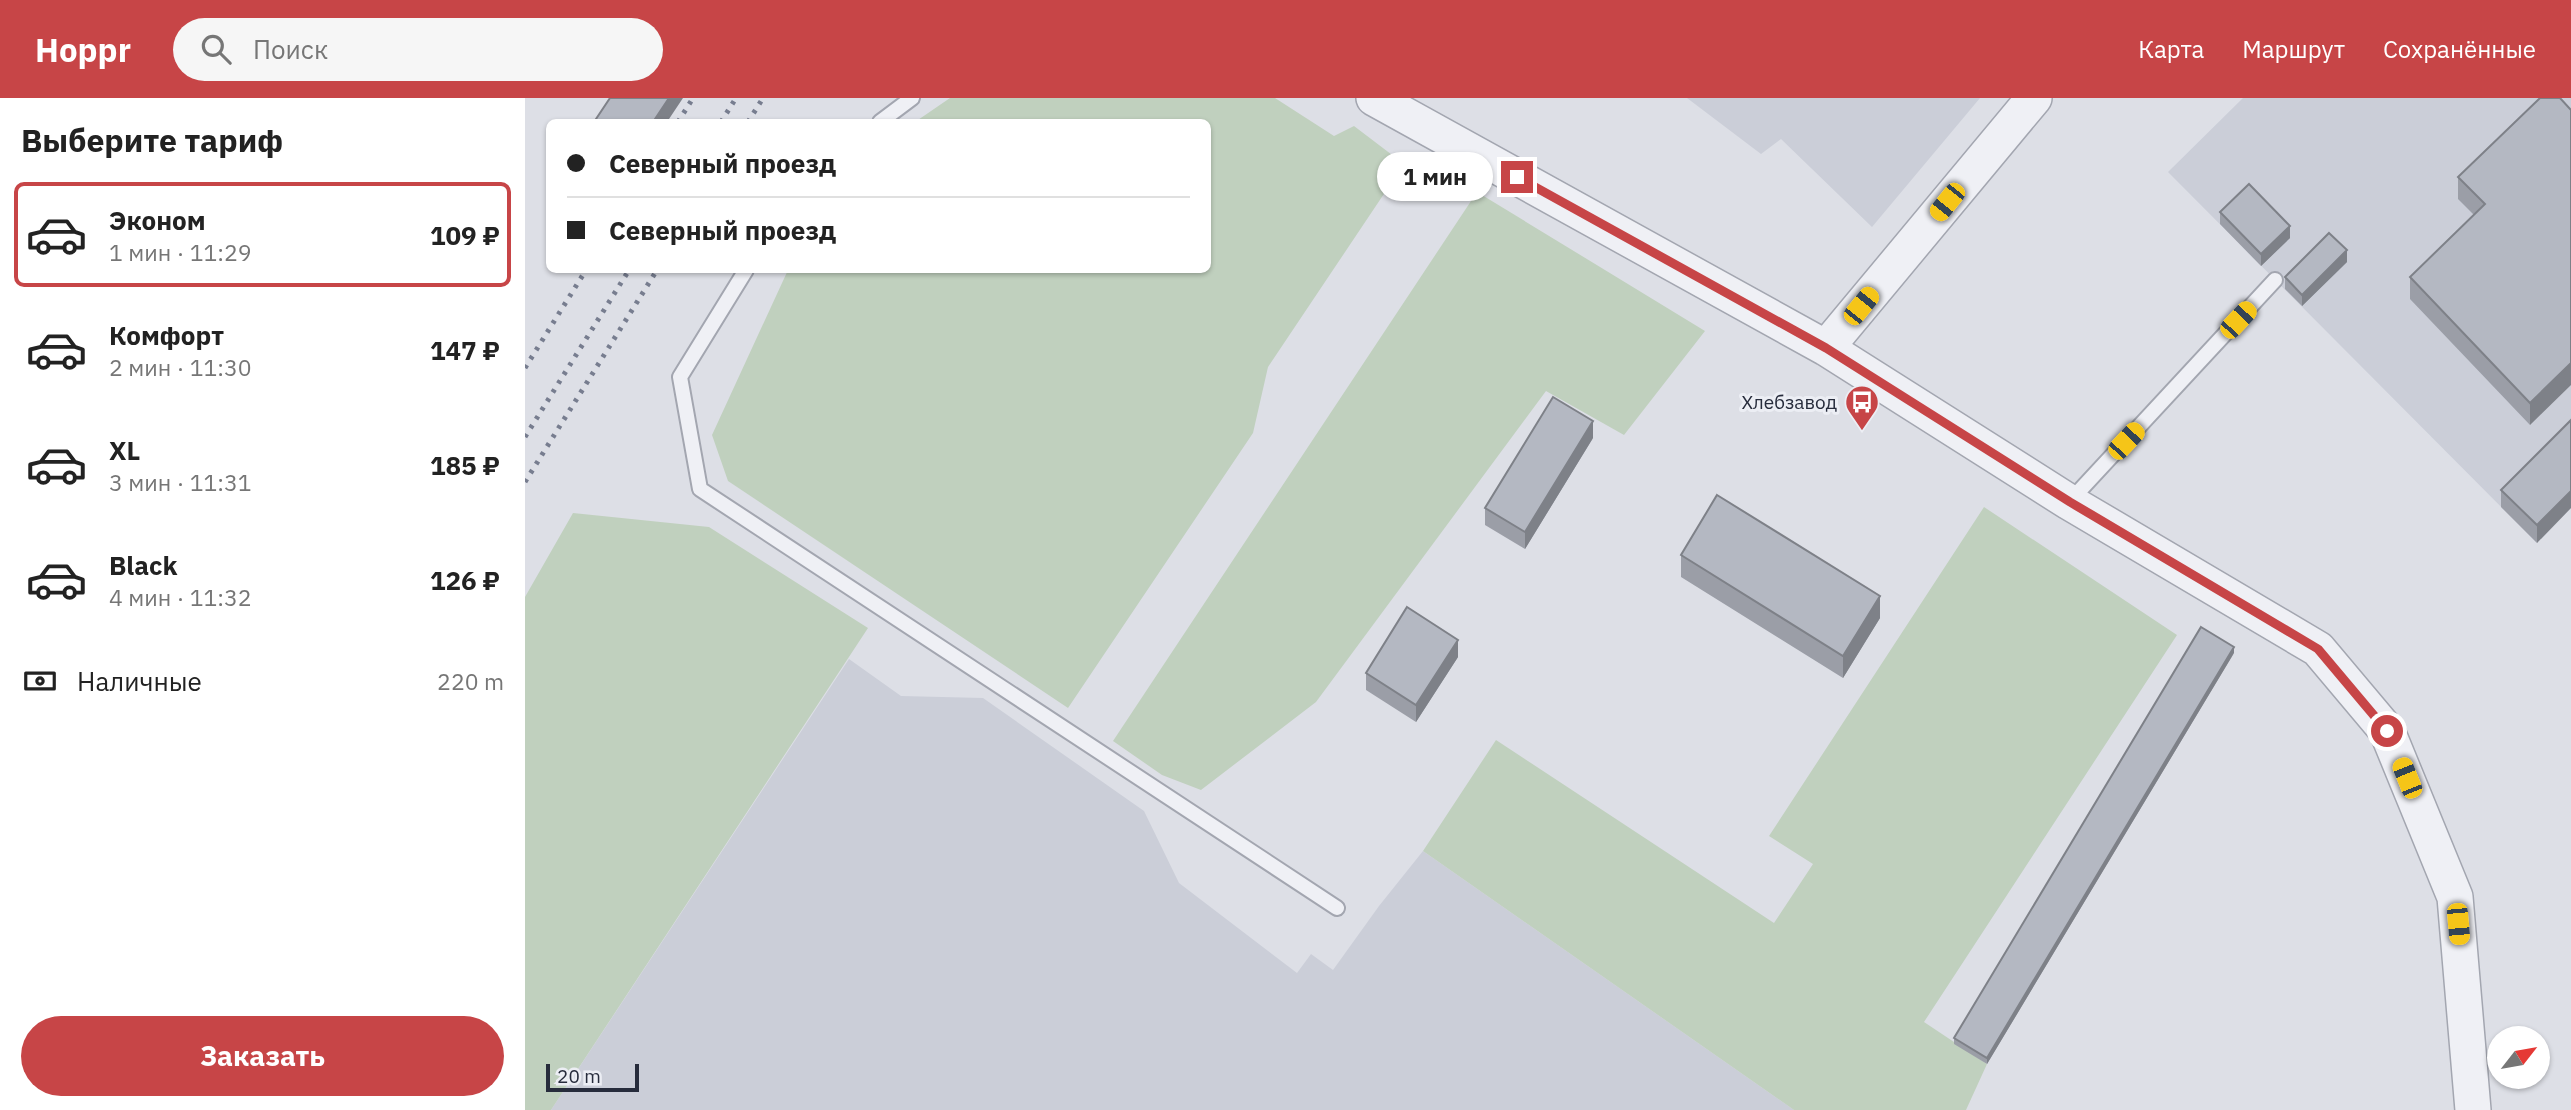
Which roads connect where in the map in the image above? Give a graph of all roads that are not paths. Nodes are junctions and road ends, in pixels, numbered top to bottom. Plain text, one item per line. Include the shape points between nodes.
1 (912, 98) edge
2 (1374, 98) edge
3 (2034, 98) edge
4 (884, 119) edge
5 (744, 273) edge
6 (2275, 280) dead end
7 (1826, 348) junction
8 (2070, 502) junction
9 (1337, 908) dead end
10 (2473, 1110) edge

1 - 4 lane
2 - 7 street
3 - 7 street
5 - 9 lane via 680,377 700,489
6 - 8 lane
7 - 8 street
8 - 10 street via 2318,649 2387,731 2455,897

